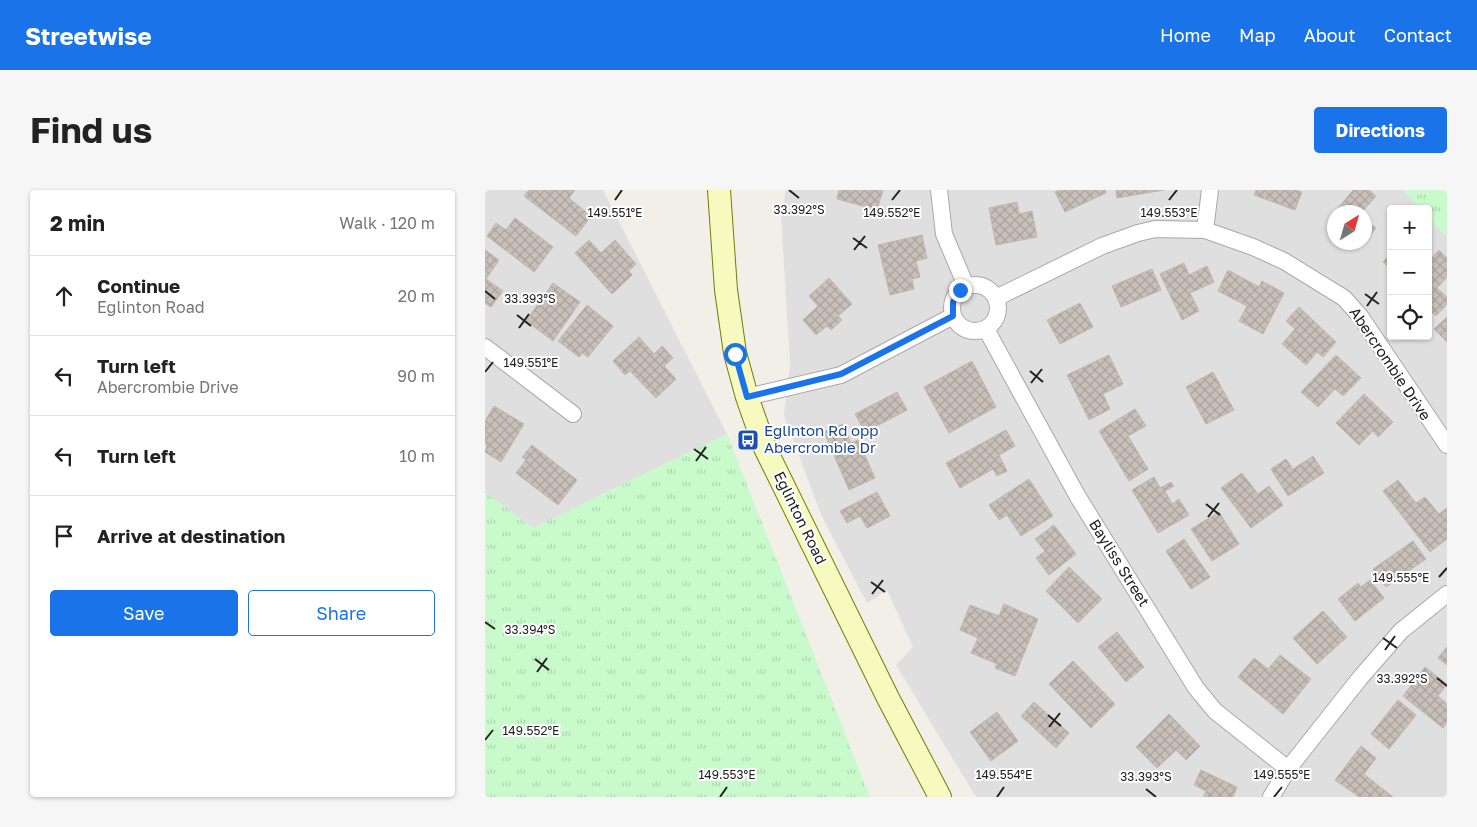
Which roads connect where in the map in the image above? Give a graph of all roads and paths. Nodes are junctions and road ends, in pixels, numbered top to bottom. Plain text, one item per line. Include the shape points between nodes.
1 (719, 190) edge
2 (939, 190) edge
3 (1210, 190) edge
4 (1205, 230) junction
5 (966, 286) junction
6 (996, 298) junction
7 (953, 316) junction
8 (986, 329) junction
9 (485, 347) edge
10 (747, 397) junction
11 (573, 414) dead end
12 (1447, 445) edge
13 (1447, 594) edge
14 (1288, 769) junction
15 (940, 797) edge
16 (1271, 797) edge

1 - 10 main road, Eglinton Road via 726,290 735,354
2 - 5 street via 944,234
3 - 4 street
4 - 6 street, Abercrombie Drive via 1155,229 1138,233 1102,246
4 - 12 street, Abercrombie Drive via 1284,261 1344,298 1360,316
5 - 6 street via 983,286
5 - 7 street via 955,296
6 - 8 street via 999,309 995,321
7 - 8 street via 957,323 971,331
7 - 10 street via 841,374
8 - 14 street, Bayliss Street via 1078,497 1196,688 1215,711
9 - 11 street
10 - 15 main road, Eglinton Road via 765,448
13 - 14 street via 1401,631
14 - 16 street

